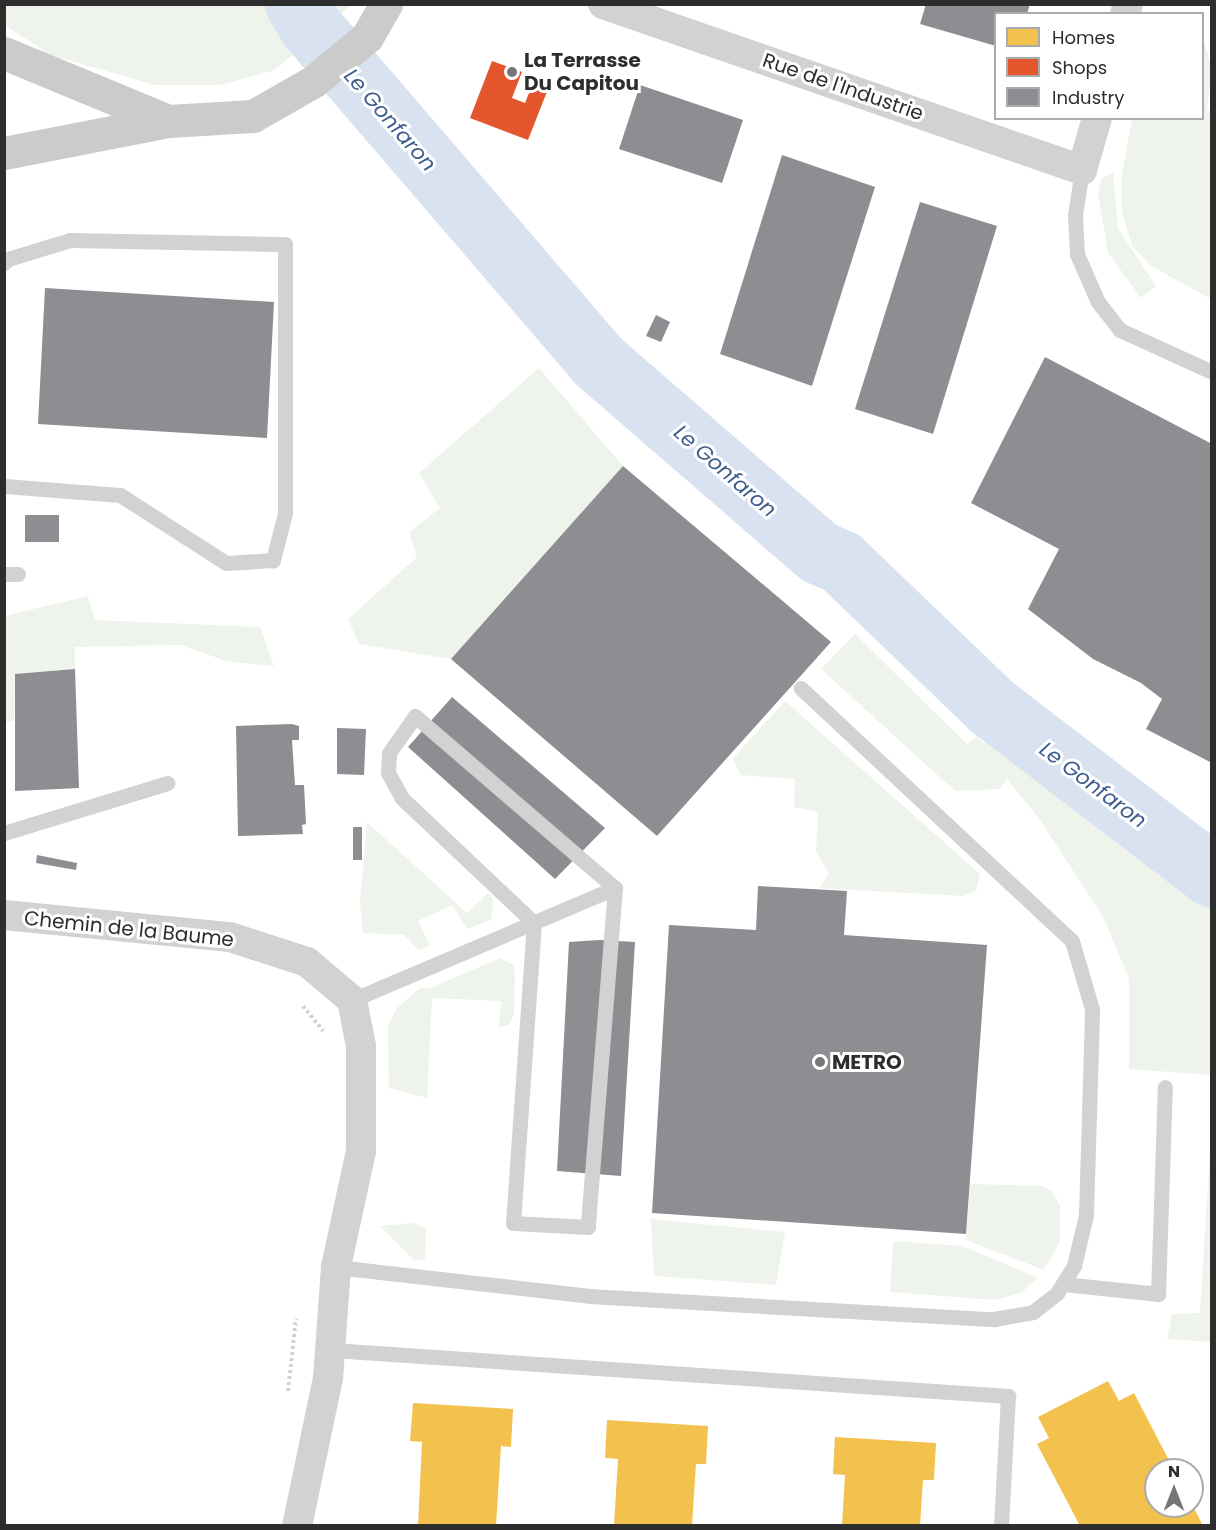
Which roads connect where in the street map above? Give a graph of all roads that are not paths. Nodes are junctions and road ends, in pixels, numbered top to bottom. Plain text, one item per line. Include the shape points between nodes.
1 (386, 4) edge
2 (603, 4) edge
3 (4, 53) edge
4 (1096, 120) edge
5 (168, 121) junction
6 (4, 153) edge
7 (1082, 170) junction
8 (4, 263) edge
9 (1212, 372) edge
10 (4, 486) edge
11 (801, 688) dead end
12 (168, 783) dead end
13 (4, 833) edge
14 (615, 888) junction
15 (4, 915) edge
16 (534, 923) junction
17 (352, 1000) junction
18 (1165, 1087) dead end
19 (336, 1267) junction
20 (1063, 1284) junction
21 (332, 1350) junction
22 (297, 1526) edge
23 (1001, 1526) edge

1 - 5 main road via 367,37 314,81 253,116
2 - 7 street, Rue de l'Industrie
3 - 5 main road
4 - 7 street
5 - 6 main road
7 - 9 lane via 1075,215 1077,254 1098,302 1119,330
8 - 10 lane via 70,240 285,244 285,513 273,560 226,563 120,495
11 - 20 lane via 1072,941 1092,1009 1086,1215 1074,1266
12 - 13 lane
14 - 16 lane
14 - 16 lane via 415,716 389,753 387,773 402,798
14 - 16 lane via 588,1227 513,1224
15 - 17 street, Chemin de la Baume via 230,936 307,962
16 - 17 lane
17 - 19 street via 361,1046 361,1151
18 - 20 lane via 1158,1294
19 - 20 lane via 589,1296 994,1319 1033,1312
19 - 21 street
21 - 22 street
21 - 23 lane via 1008,1396

